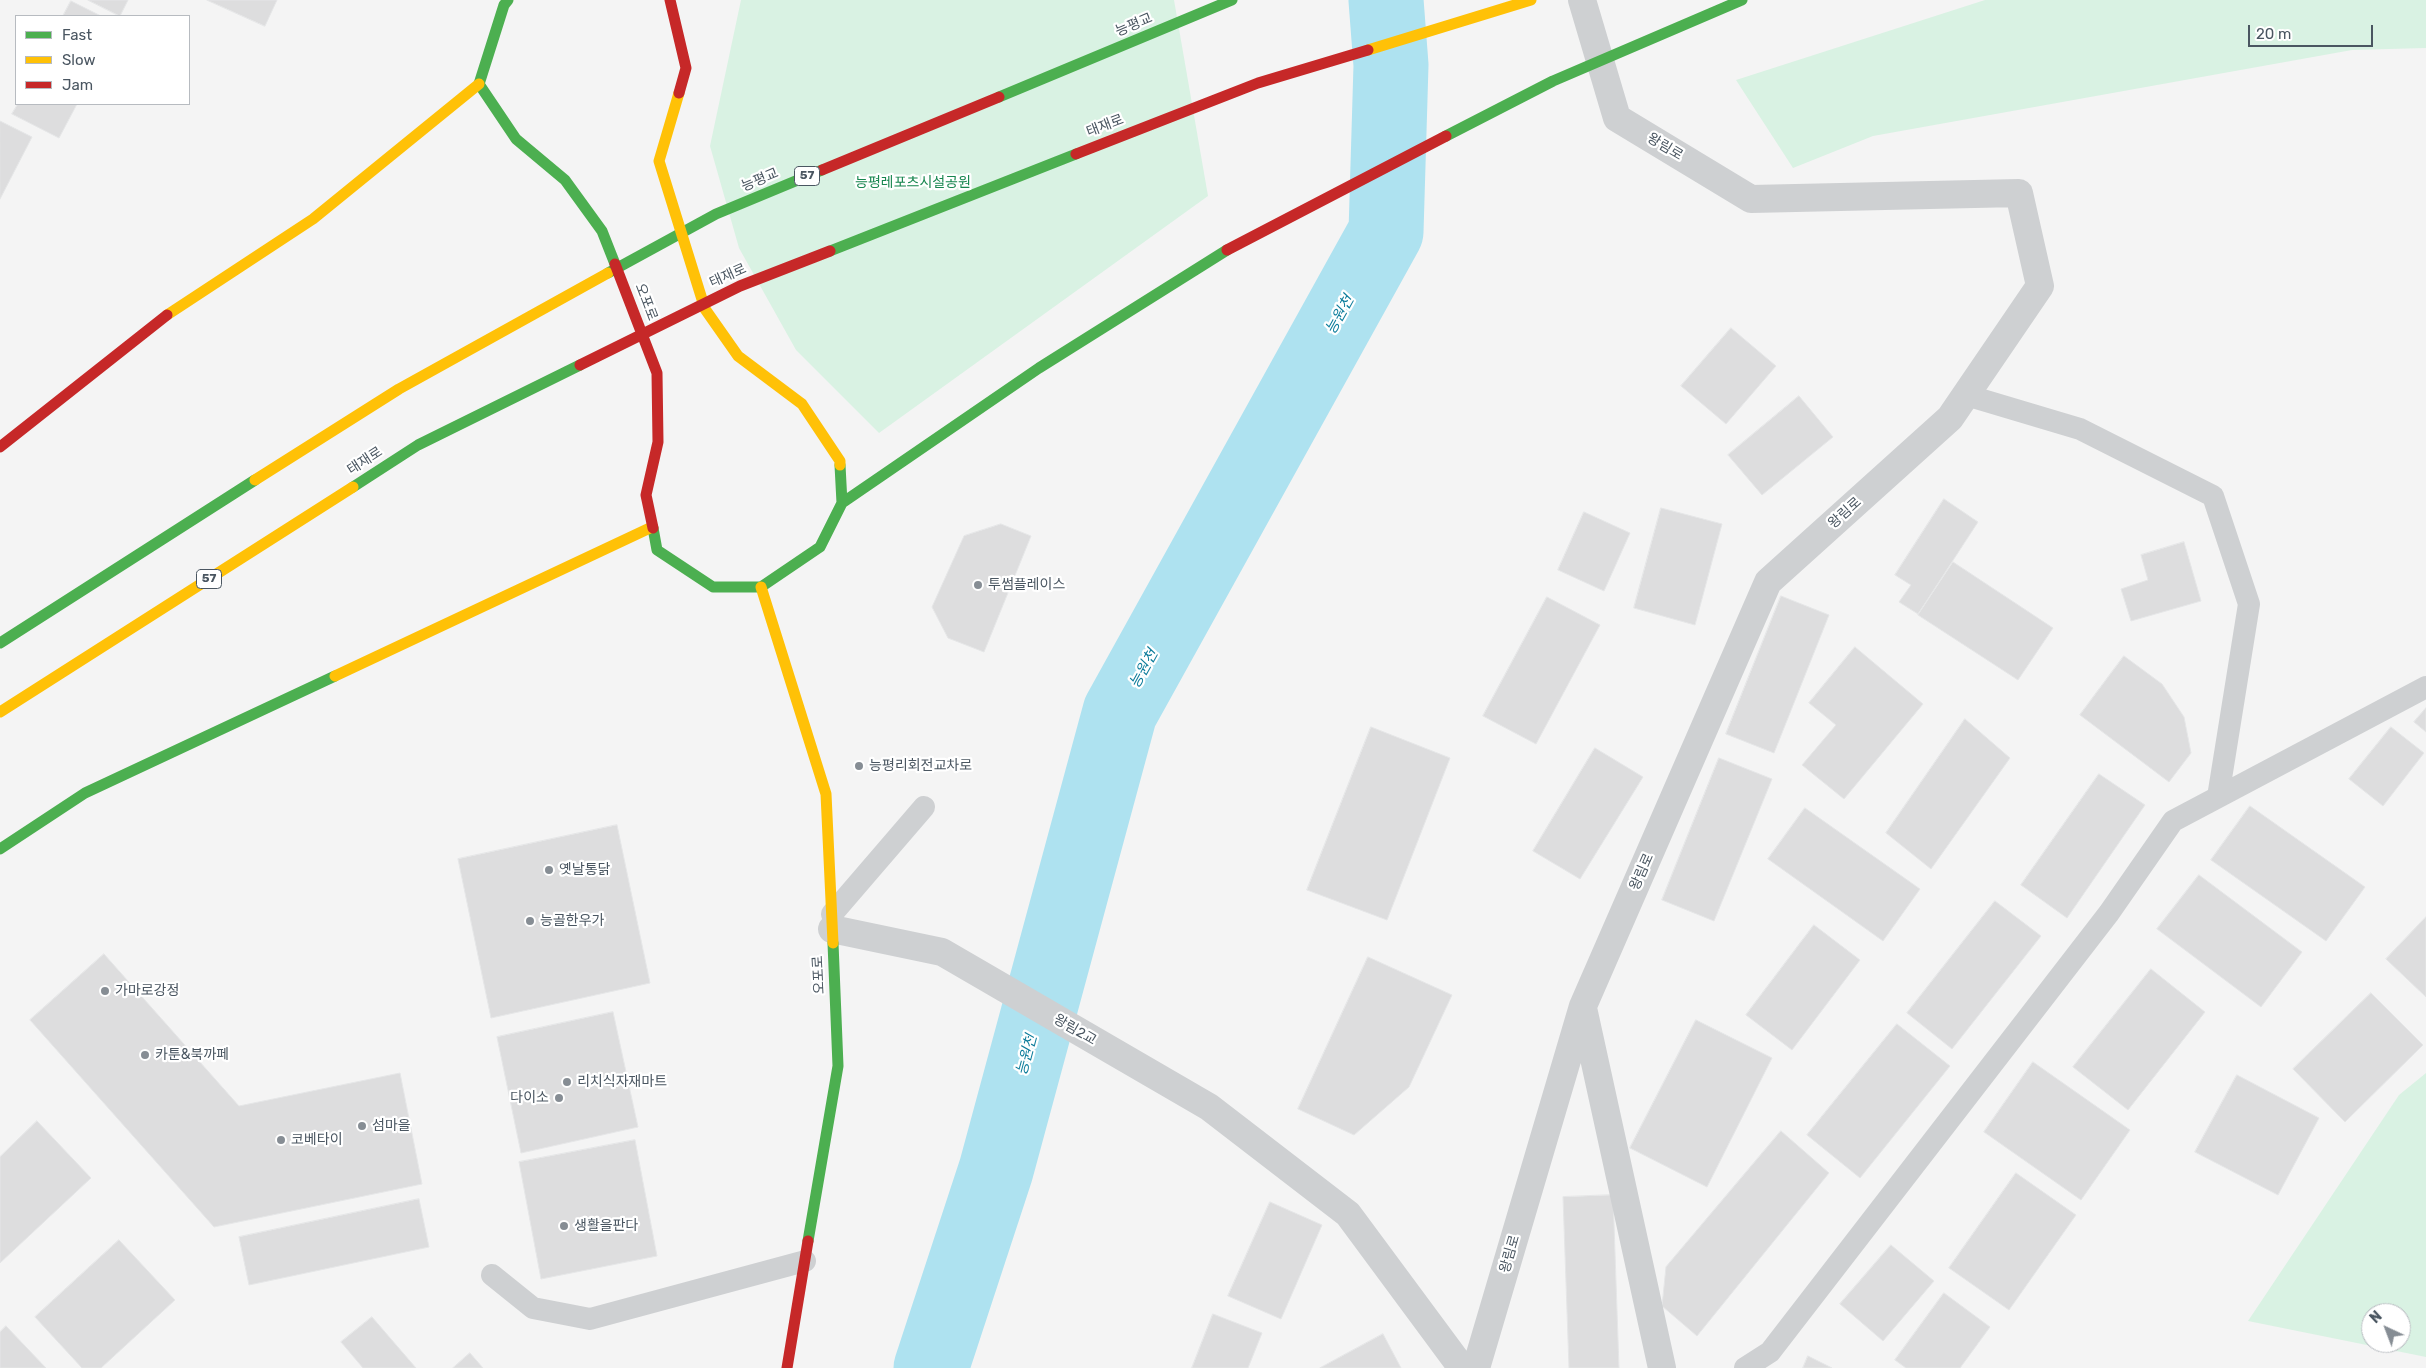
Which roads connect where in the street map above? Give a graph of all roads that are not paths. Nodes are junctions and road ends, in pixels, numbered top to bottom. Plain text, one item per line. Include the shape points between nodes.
1 (508, 0) edge
2 (670, 0) edge
3 (1232, 0) edge
4 (1531, 0) edge
5 (1582, 0) edge
6 (1742, 0) edge
7 (479, 84) junction
8 (1966, 395) junction
9 (0, 447) edge
10 (842, 503) junction
11 (652, 527) junction
12 (760, 587) junction
13 (0, 643) edge
14 (2426, 687) edge
15 (0, 712) edge
16 (2218, 797) junction
17 (924, 807) dead end
18 (0, 849) edge
19 (832, 922) junction
20 (1583, 1006) junction
21 (805, 1261) junction
22 (492, 1275) dead end
23 (787, 1368) edge
24 (1462, 1368) edge
25 (1476, 1368) edge
26 (1662, 1368) edge
27 (1745, 1368) edge

1 - 7 main road
2 - 10 main road via 686,68 659,161 705,309 738,356 802,404 840,461
3 - 13 main road, 능평교 / 57 via 716,214 399,389
4 - 15 main road, 태재로 / 57 via 1258,83 740,286 418,445
5 - 8 street, 왕림로 via 1617,118 1751,199 2019,193 2040,286
6 - 10 main road via 1553,81 1222,252 1038,368
7 - 9 main road via 313,219 168,314
7 - 11 main road, 오포로 via 516,139 565,180 606,240 657,373 658,442 646,496
8 - 16 lane via 2080,429 2213,496 2249,604
8 - 20 street, 왕림로 via 1950,418 1768,582
10 - 12 main road via 820,546
11 - 12 main road, 오포로 via 657,550 713,587
11 - 18 main road via 85,793
12 - 19 main road, 오포로 via 826,794
14 - 16 lane
16 - 27 lane via 2173,821 2109,913 1770,1352
17 - 19 lane
19 - 21 main road, 오포로 via 838,1066
19 - 24 street, 왕림2교 via 942,952 1209,1107 1348,1214
20 - 25 street, 왕림로
20 - 26 street
21 - 22 lane via 590,1319 533,1308
21 - 23 main road, 오포로

